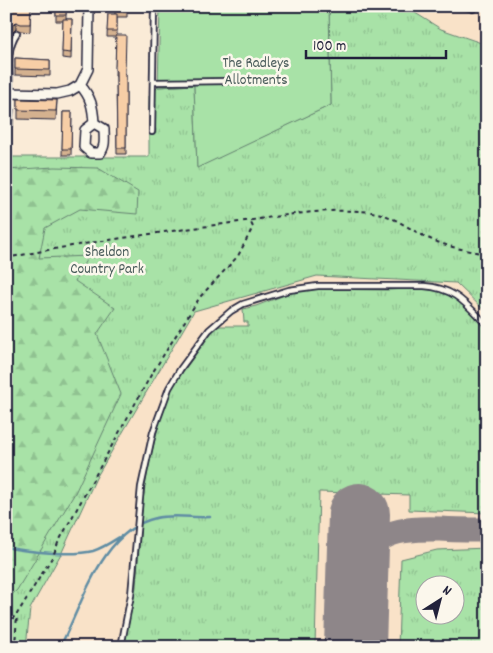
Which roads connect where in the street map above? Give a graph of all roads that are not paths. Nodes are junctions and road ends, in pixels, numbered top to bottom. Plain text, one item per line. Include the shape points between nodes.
1 (89, 6) edge
2 (154, 6) edge
3 (464, 6) edge
4 (473, 6) edge
5 (17, 33) dead end
6 (230, 81) dead end
7 (153, 82) junction
8 (80, 85) junction
9 (8, 93) edge
10 (94, 122) dead end
11 (152, 132) dead end
12 (487, 325) edge
13 (121, 647) edge

1 - 8 street via 88,70
2 - 7 lane
3 - 4 lane
5 - 9 lane via 9,52
6 - 7 lane
7 - 11 lane
8 - 9 street via 57,94
8 - 10 street via 93,104
12 - 13 lane via 453,293 437,286 413,285 310,286 252,300 225,316 205,335 181,368 160,410 141,486 131,595

